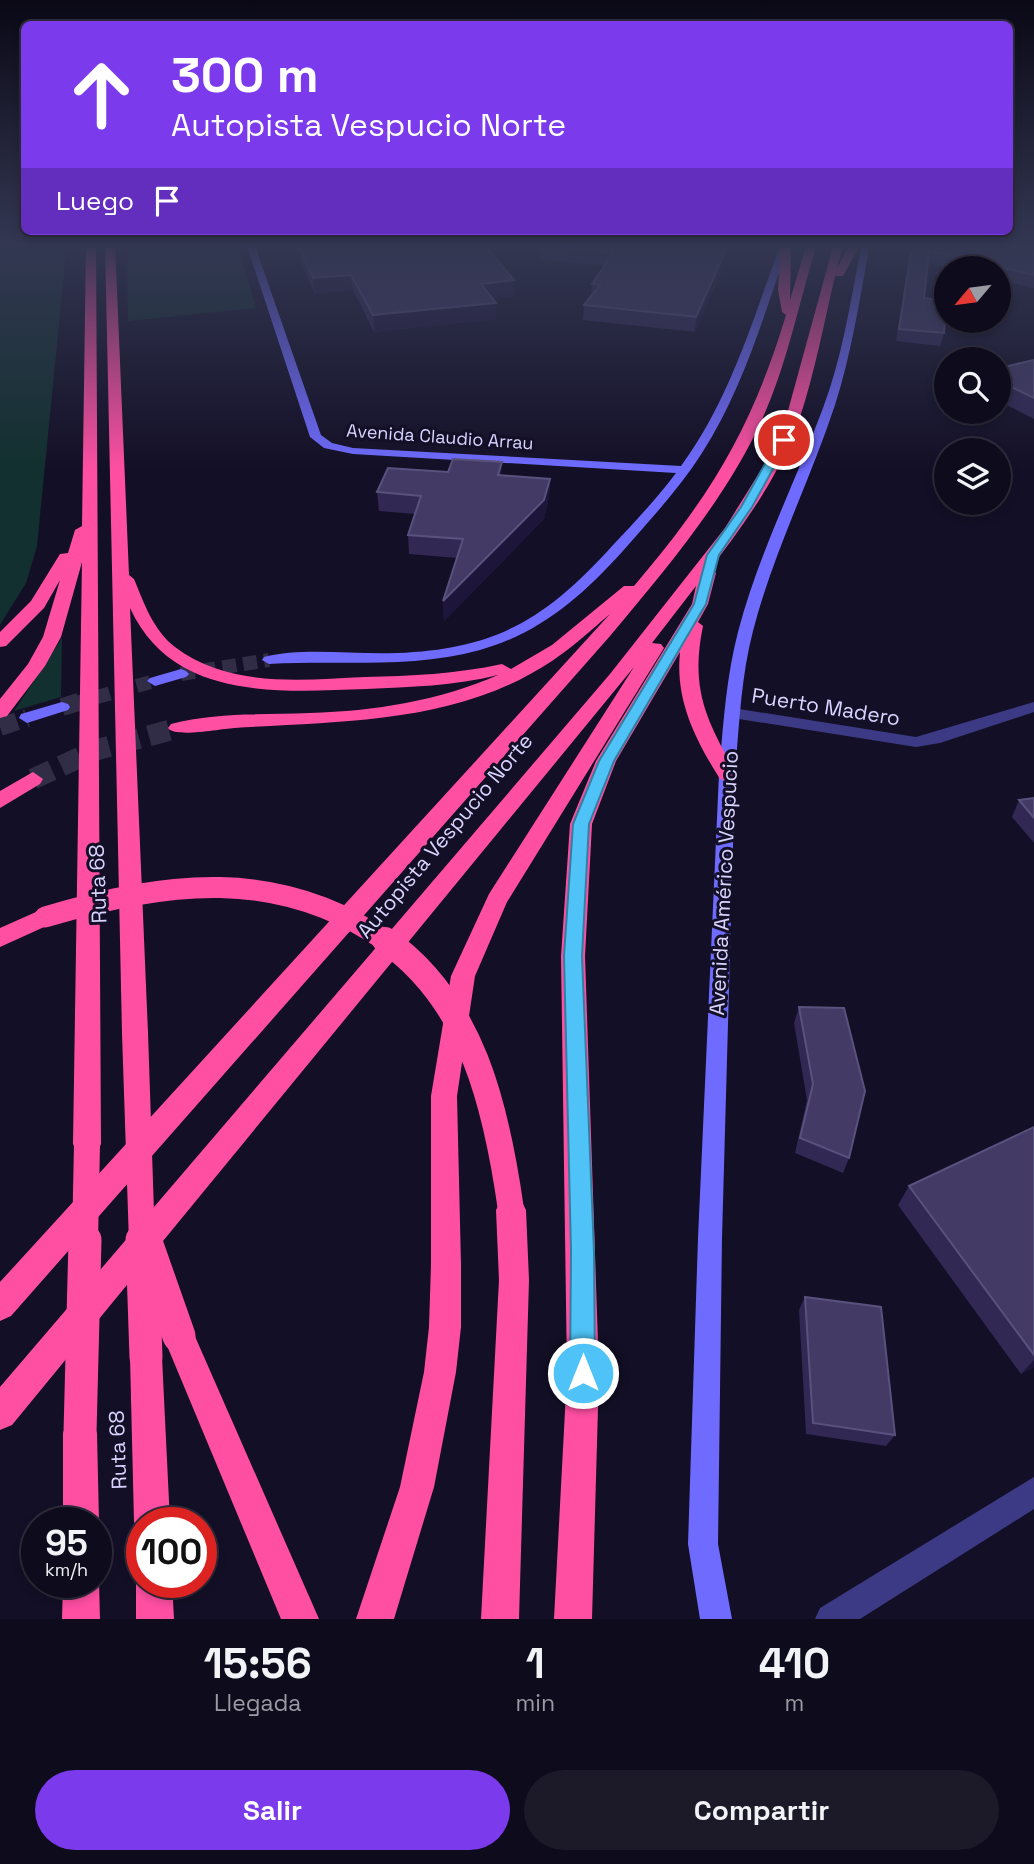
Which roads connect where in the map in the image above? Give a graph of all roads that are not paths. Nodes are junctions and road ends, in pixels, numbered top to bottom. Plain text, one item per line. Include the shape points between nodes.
1 (789, 318) edge
2 (91, 319) edge
3 (113, 319) edge
4 (276, 319) edge
5 (758, 319) edge
6 (820, 319) edge
7 (852, 319) edge
8 (685, 470) junction
9 (90, 508) junction
10 (711, 564) junction
11 (122, 571) junction
12 (651, 574) junction
13 (700, 604) junction
14 (0, 642) edge
15 (559, 645) junction
16 (269, 660) tunnel mouth
17 (181, 674) tunnel mouth
18 (155, 681) tunnel mouth
19 (62, 707) tunnel mouth
20 (1034, 707) edge
21 (0, 712) edge
22 (733, 713) junction
23 (27, 718) tunnel mouth
24 (178, 728) tunnel mouth
25 (727, 774) junction
26 (33, 779) tunnel mouth
27 (0, 801) edge
28 (0, 938) edge
29 (140, 1222) junction
30 (0, 1305) edge
31 (0, 1413) edge
32 (1034, 1492) edge
33 (81, 1507) edge
34 (151, 1507) edge
35 (81, 1598) edge
36 (154, 1598) edge
37 (81, 1619) edge
38 (155, 1619) edge
39 (300, 1619) edge
40 (374, 1619) edge
41 (500, 1619) edge
42 (573, 1619) edge
43 (716, 1619) edge
44 (831, 1619) edge

1 - 12 highway, Autopista Vespucio Norte via 748,433 704,505
2 - 9 highway, Ruta 68
3 - 11 highway, Ruta 68
4 - 8 main road, Avenida Claudio Arrau via 316,437 328,446
5 - 8 main road via 737,377
6 - 10 highway, Autopista Vespucio Norte via 784,440
7 - 22 main road, Avenida Américo Vespucio via 829,406 751,615
8 - 16 main road via 575,594 522,631 439,654
9 - 14 highway via 48,590
9 - 21 highway via 52,637
9 - 33 highway, Ruta 68, bridge
10 - 13 highway
10 - 31 highway, Autopista Vespucio Norte
10 - 40 highway via 526,851 487,919 463,976 444,1096 444,1339 432,1418 396,1560
11 - 15 highway via 162,645 195,666 243,681 292,686 433,681 500,669
11 - 29 highway, Ruta 68, bridge
12 - 15 highway
12 - 30 highway, Autopista Vespucio Norte
13 - 25 highway via 688,650 688,699
13 - 42 highway via 606,761 581,824 573,956 583,1373
15 - 24 highway via 536,664 500,681 418,707 354,717
17 - 18 main road
19 - 23 main road
20 - 22 street, Puerto Madero via 916,742
22 - 25 main road, Avenida Américo Vespucio
25 - 43 main road, Avenida Américo Vespucio via 703,1544
26 - 27 highway
28 - 41 highway, bridge via 91,901 183,885 236,885 312,900 348,915 382,934 421,968 443,996 478,1062 499,1128 511,1210 514,1280
29 - 34 highway, Ruta 68, bridge
29 - 39 highway, bridge via 212,1422
32 - 44 street
35 - 37 highway
36 - 38 highway

